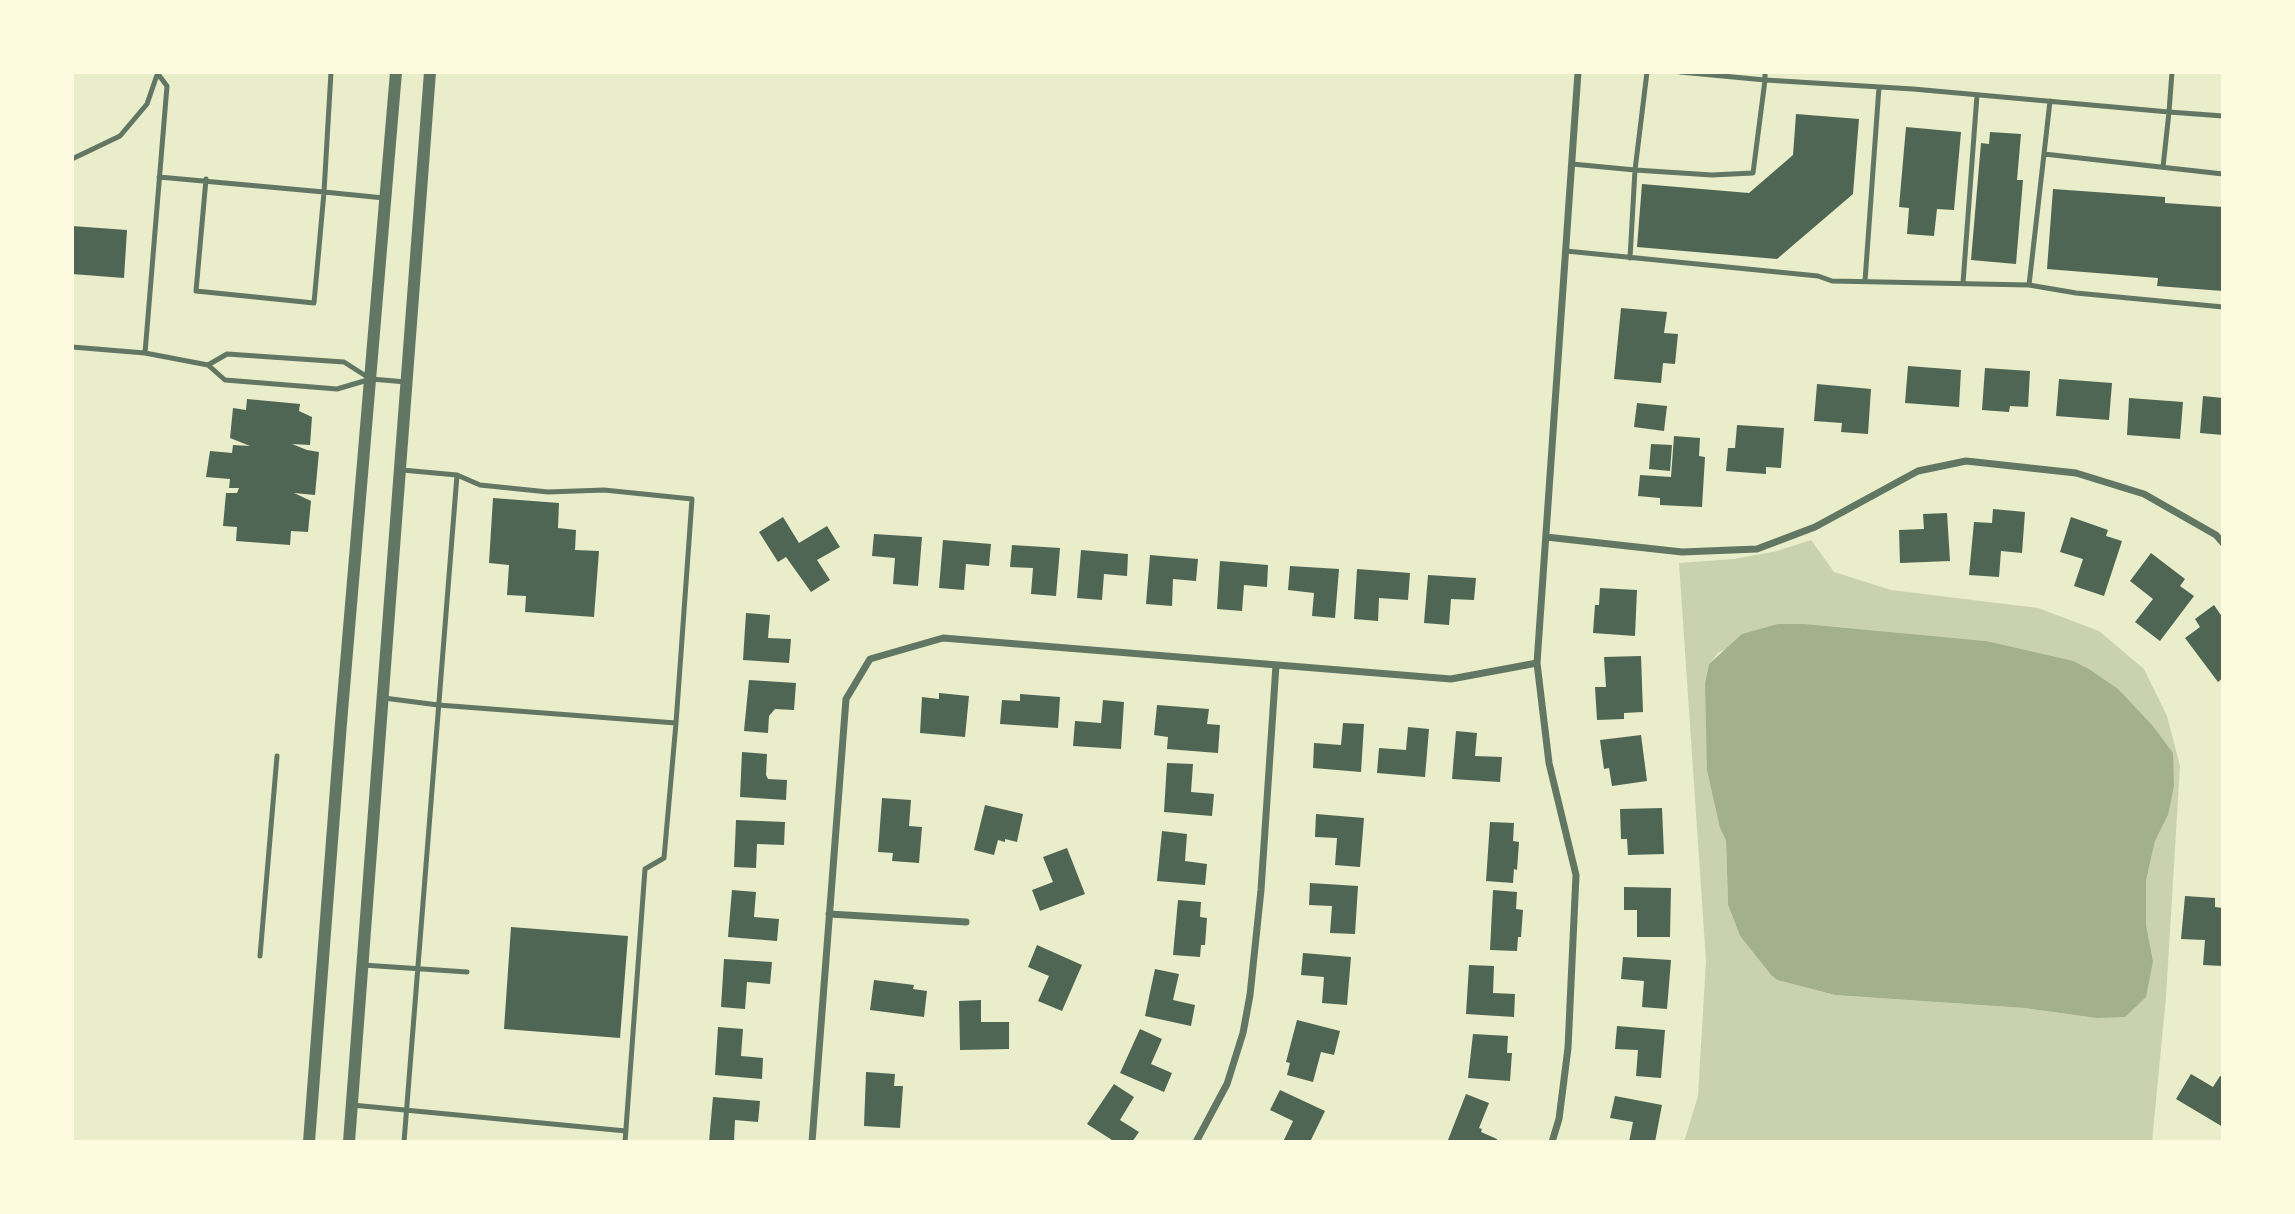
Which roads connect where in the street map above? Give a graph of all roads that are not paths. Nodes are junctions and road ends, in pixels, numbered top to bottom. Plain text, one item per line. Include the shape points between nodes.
1 (331, 72) edge
2 (396, 72) edge
3 (430, 72) edge
4 (1578, 72) edge
5 (1647, 72) edge
6 (1680, 72) edge
7 (1765, 72) edge
8 (2172, 72) edge
9 (158, 73) edge
10 (1765, 80) junction
11 (1879, 87) junction
12 (1977, 95) junction
13 (2050, 102) junction
14 (2169, 112) junction
15 (2223, 117) edge
16 (2044, 154) junction
17 (72, 159) edge
18 (1572, 164) junction
19 (2163, 167) junction
20 (1635, 170) junction
21 (2223, 174) edge
22 (159, 177) junction
23 (206, 179) junction
24 (324, 192) junction
25 (386, 198) junction
26 (1566, 251) junction
27 (1630, 258) junction
28 (1865, 281) junction
29 (1963, 283) junction
30 (2029, 285) junction
31 (2223, 307) edge
32 (72, 347) edge
33 (145, 353) junction
34 (208, 365) junction
35 (371, 379) junction
36 (408, 382) junction
37 (401, 470) junction
38 (457, 475) junction
39 (2223, 529) edge
40 (2216, 535) junction
41 (1546, 537) junction
42 (2223, 543) edge
43 (1537, 663) junction
44 (1276, 665) junction
45 (384, 698) junction
46 (438, 705) junction
47 (676, 723) junction
48 (277, 756) dead end
49 (829, 914) junction
50 (966, 922) dead end
51 (260, 956) dead end
52 (363, 965) junction
53 (418, 968) junction
54 (467, 972) dead end
55 (352, 1105) junction
56 (406, 1110) junction
57 (626, 1131) junction
58 (309, 1142) edge
59 (349, 1142) edge
60 (404, 1142) edge
61 (625, 1142) edge
62 (812, 1142) edge
63 (1196, 1142) edge
64 (1552, 1142) edge

1 - 24 lane
2 - 25 street
3 - 36 street
4 - 18 street
5 - 20 lane
6 - 10 lane
7 - 10 lane
8 - 14 lane
9 - 17 lane via 147,104 120,136
9 - 22 lane via 167,86
10 - 11 lane
10 - 20 lane via 1753,173
11 - 12 lane
11 - 28 lane
12 - 13 lane
12 - 29 lane
13 - 14 lane
13 - 16 lane
14 - 15 lane
14 - 19 lane
16 - 19 lane
16 - 30 lane
18 - 20 lane
18 - 26 street
19 - 21 lane
20 - 27 lane
22 - 23 lane
22 - 33 lane
23 - 24 lane
23 - 24 lane via 196,292 314,303
24 - 25 lane
25 - 35 street
26 - 27 lane
26 - 41 street
27 - 28 lane
28 - 29 lane
29 - 30 lane
30 - 31 lane
32 - 33 lane
33 - 34 lane
34 - 35 lane via 225,380 278,385 337,389
34 - 35 lane via 227,354 344,362
35 - 36 lane
35 - 58 street
36 - 37 street
37 - 38 lane
37 - 45 street
38 - 46 lane
38 - 47 lane via 480,485 548,492 604,490 692,499
39 - 40 street
40 - 41 street via 2144,494 2076,473 1966,461 1918,471 1815,527 1757,549 1682,552
40 - 42 street
41 - 43 street
43 - 44 street via 1451,679
43 - 64 street via 1549,763 1576,875 1568,1048
44 - 49 street via 943,638 870,659 846,699
44 - 63 street via 1250,995 1227,1084
45 - 46 lane
45 - 52 street
46 - 47 lane
46 - 53 lane
47 - 57 lane via 664,858 645,869
48 - 51 lane
49 - 50 street
49 - 62 street
52 - 53 lane
52 - 55 street
53 - 54 lane
53 - 56 lane
55 - 56 lane
55 - 59 street
56 - 57 lane
56 - 60 lane
57 - 61 lane

